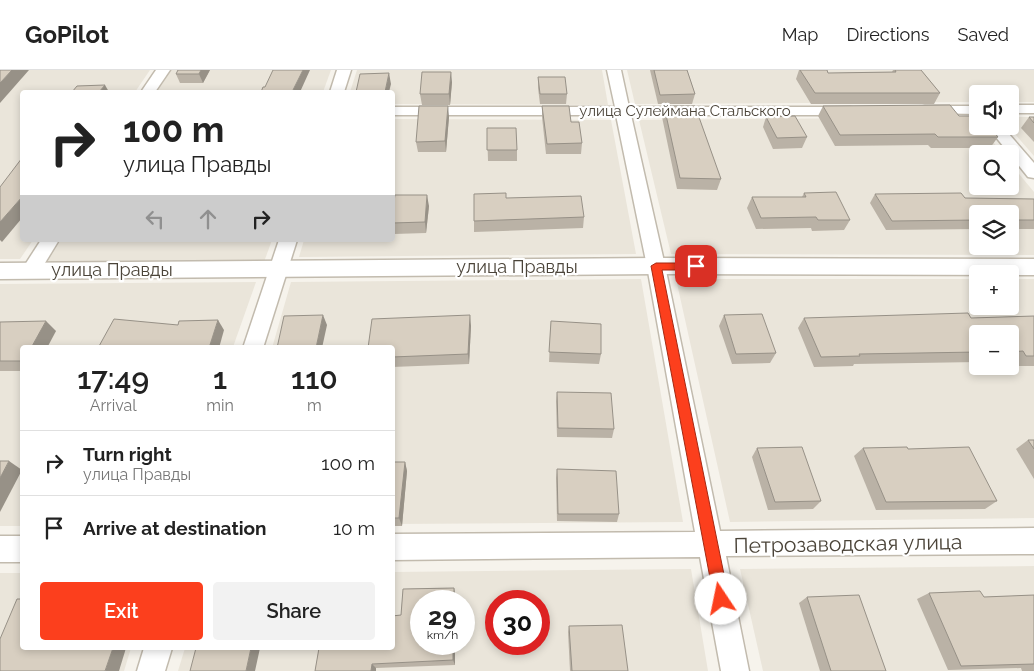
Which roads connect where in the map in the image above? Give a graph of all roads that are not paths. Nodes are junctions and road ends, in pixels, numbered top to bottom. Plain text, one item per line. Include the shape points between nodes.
1 (163, 70) edge
2 (344, 70) edge
3 (614, 70) edge
4 (149, 90) edge
5 (338, 90) edge
6 (1019, 109) edge
7 (1034, 109) edge
8 (869, 110) edge
9 (909, 110) edge
10 (969, 110) edge
11 (395, 111) edge
12 (623, 112) junction
13 (1002, 135) edge
14 (1034, 173) edge
15 (49, 242) edge
16 (287, 242) edge
17 (656, 266) junction
18 (1034, 267) edge
19 (278, 269) junction
20 (0, 271) edge
21 (30, 271) junction
22 (254, 345) edge
23 (1034, 541) edge
24 (711, 545) junction
25 (395, 547) edge
26 (0, 549) edge
27 (20, 549) edge
28 (157, 650) edge
29 (151, 671) edge
30 (735, 671) edge

1 - 4 street
2 - 5 street
3 - 12 street
6 - 7 street
8 - 12 street, улица Сулеймана Стальского
9 - 10 street
11 - 12 street, улица Сулеймана Стальского
12 - 17 street
13 - 14 street
15 - 21 street
16 - 19 street
17 - 18 street, улица Правды
17 - 19 street, улица Правды
17 - 24 street
19 - 21 street, улица Правды
19 - 22 street
20 - 21 street, улица Правды
23 - 24 street, Петрозаводская улица
24 - 25 street, Петрозаводская улица
24 - 30 street
26 - 27 street
28 - 29 street

